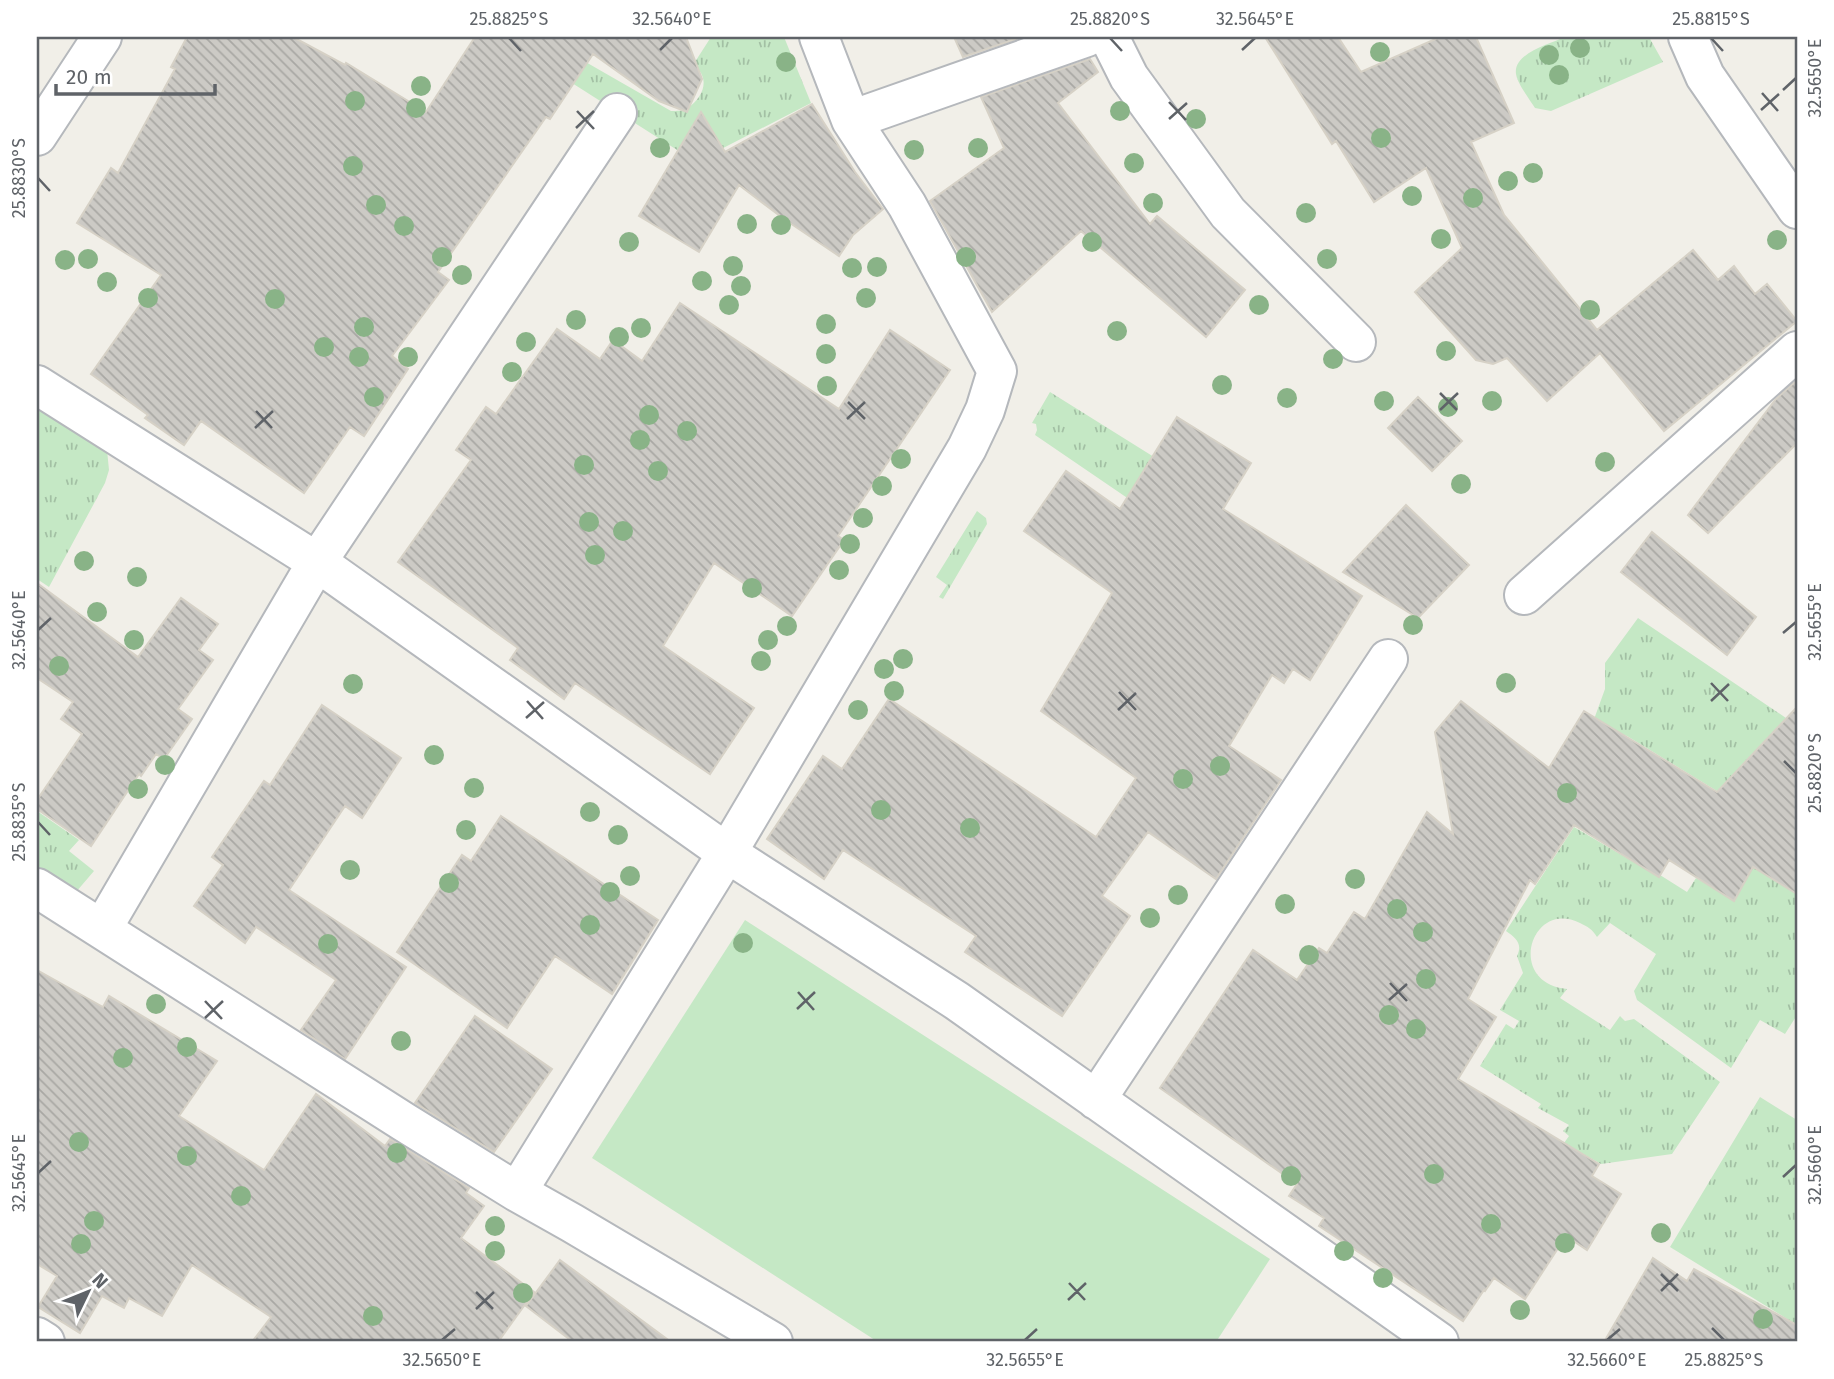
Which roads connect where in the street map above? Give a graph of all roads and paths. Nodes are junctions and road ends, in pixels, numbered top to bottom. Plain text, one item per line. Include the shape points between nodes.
1 (102, 37) edge
2 (819, 37) edge
3 (1087, 37) edge
4 (1109, 37) edge
5 (1688, 37) edge
6 (617, 113) dead end
7 (851, 120) junction
8 (37, 136) edge
9 (1797, 209) edge
10 (1356, 342) dead end
11 (1797, 351) edge
12 (37, 385) edge
13 (317, 562) junction
14 (1524, 595) dead end
15 (1388, 659) dead end
16 (727, 853) junction
17 (37, 888) edge
18 (102, 929) junction
19 (1096, 1100) junction
20 (517, 1192) junction
21 (37, 1338) edge
22 (45, 1342) edge
23 (774, 1342) edge
24 (1439, 1342) edge

1 - 8 street
2 - 7 street
3 - 7 street
4 - 10 street via 1129,77 1228,213
5 - 9 street via 1705,76
6 - 13 street
7 - 16 street via 908,205 998,371 967,448
11 - 14 street
12 - 13 street
13 - 16 street
13 - 18 street
15 - 19 street
16 - 19 street via 957,1002
16 - 20 street
17 - 18 street
18 - 20 street
19 - 24 street
20 - 23 street
21 - 22 street

